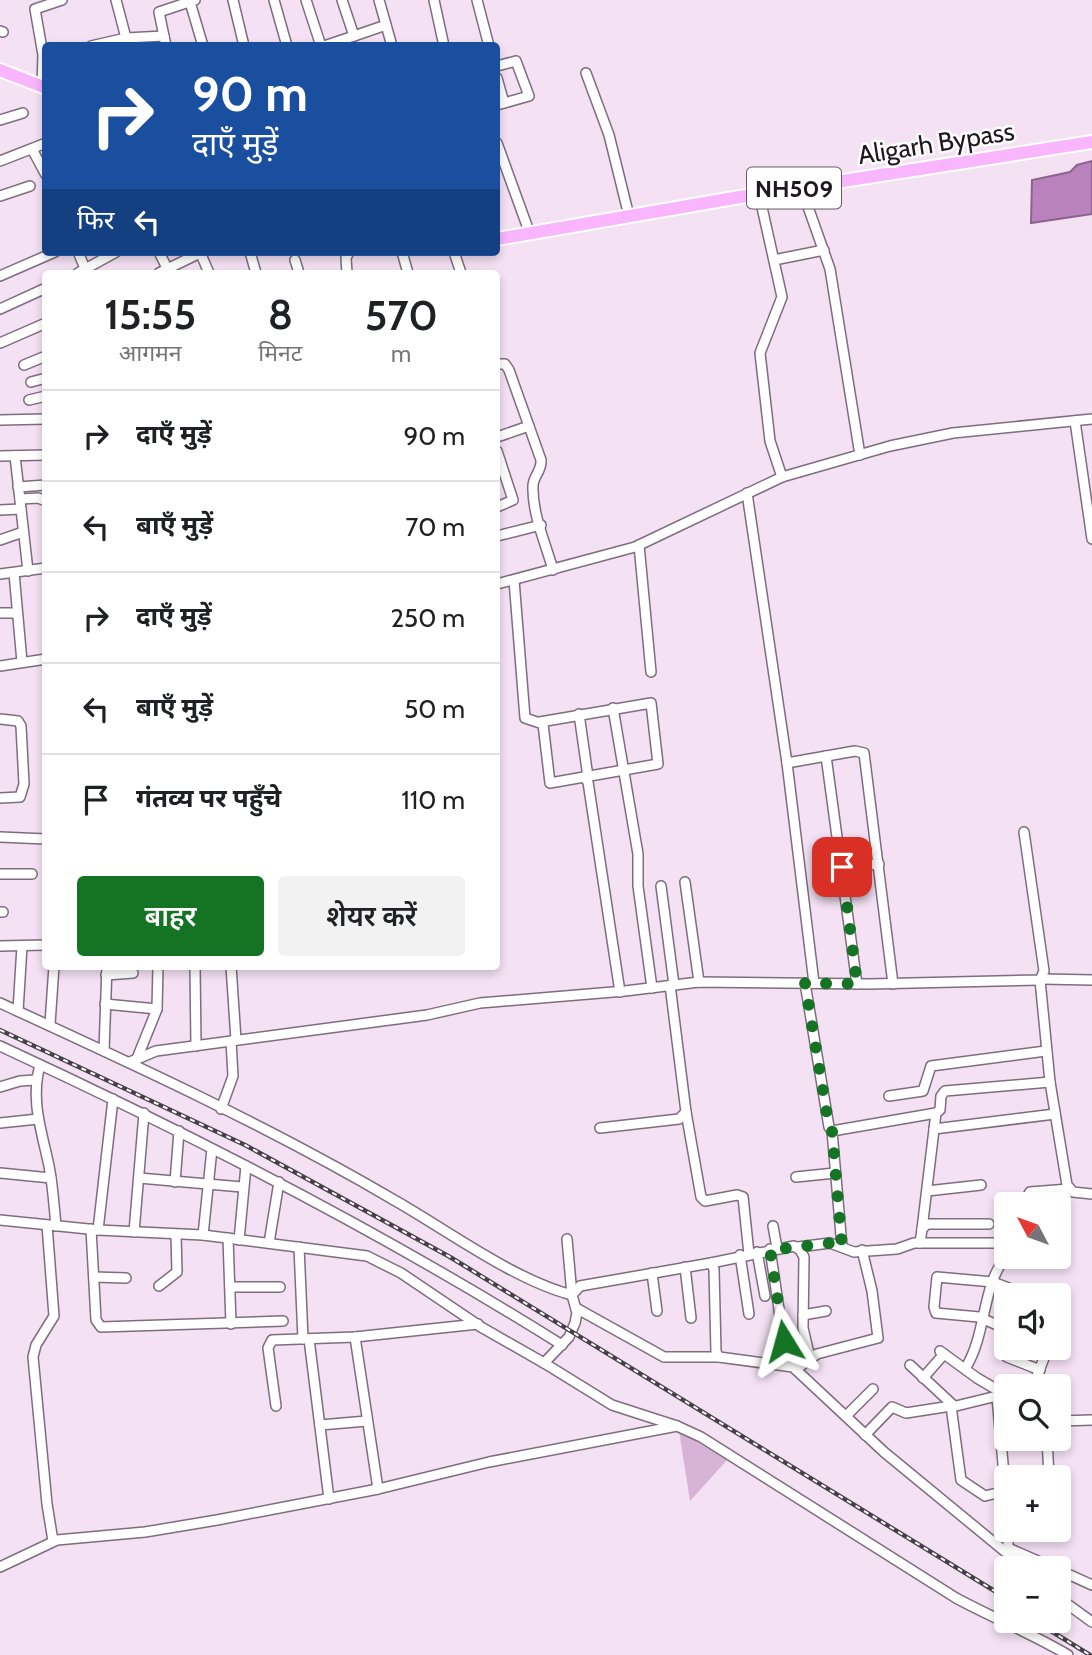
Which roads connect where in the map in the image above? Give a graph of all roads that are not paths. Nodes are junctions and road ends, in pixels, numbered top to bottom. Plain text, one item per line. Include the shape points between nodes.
1 (62, 0) edge
2 (116, 0) edge
3 (233, 0) edge
4 (274, 0) edge
5 (306, 0) edge
6 (342, 0) edge
7 (379, 0) edge
8 (434, 0) edge
9 (477, 0) edge
10 (193, 1) edge
11 (34, 4) edge
12 (386, 25) junction
13 (354, 36) junction
14 (126, 38) junction
15 (165, 41) edge
16 (108, 42) edge
17 (203, 42) edge
18 (243, 42) edge
19 (286, 42) edge
20 (322, 42) edge
21 (335, 42) edge
22 (391, 42) edge
23 (443, 42) edge
24 (488, 42) edge
25 (42, 45) edge
26 (500, 65) edge
27 (0, 70) edge
28 (586, 72) dead end
29 (42, 86) edge
30 (500, 104) edge
31 (23, 113) dead end
32 (0, 120) edge
33 (1092, 142) edge
34 (42, 145) edge
35 (32, 149) junction
36 (500, 153) edge
37 (0, 161) edge
38 (42, 168) edge
39 (30, 186) dead end
40 (801, 187) junction
41 (0, 196) edge
42 (760, 200) junction
43 (629, 216) junction
44 (530, 234) junction
45 (500, 239) edge
46 (824, 250) junction
47 (45, 256) edge
48 (110, 256) edge
49 (193, 256) edge
50 (295, 260) dead end
51 (774, 260) junction
52 (87, 270) edge
53 (168, 270) edge
54 (298, 270) edge
55 (0, 275) edge
56 (42, 290) edge
57 (0, 309) edge
58 (42, 325) edge
59 (0, 343) edge
60 (42, 358) edge
61 (500, 364) edge
62 (24, 365) dead end
63 (42, 379) edge
64 (31, 382) dead end
65 (42, 397) edge
66 (29, 400) dead end
67 (42, 419) edge
68 (1092, 419) edge
69 (0, 420) edge
70 (1075, 421) junction
71 (528, 426) junction
72 (500, 436) edge
73 (42, 455) edge
74 (860, 455) junction
75 (0, 456) edge
76 (15, 456) junction
77 (500, 460) edge
78 (782, 477) junction
79 (42, 485) edge
80 (18, 487) junction
81 (747, 493) junction
82 (42, 500) edge
83 (20, 504) junction
84 (500, 506) edge
85 (0, 510) edge
86 (541, 525) junction
87 (23, 532) junction
88 (500, 535) edge
89 (1092, 539) edge
90 (0, 540) edge
91 (639, 545) junction
92 (42, 569) edge
93 (553, 570) junction
94 (28, 571) junction
95 (14, 573) junction
96 (0, 574) edge
97 (514, 580) junction
98 (500, 583) edge
99 (0, 613) edge
100 (17, 613) junction
101 (42, 660) edge
102 (22, 662) junction
103 (0, 666) edge
104 (652, 672) dead end
105 (613, 708) junction
106 (579, 714) junction
107 (0, 719) edge
108 (540, 722) junction
109 (826, 756) junction
110 (787, 763) junction
111 (625, 770) junction
112 (586, 777) junction
113 (0, 798) edge
114 (1024, 832) dead end
115 (0, 837) edge
116 (42, 839) edge
117 (879, 864) junction
118 (842, 867) junction
119 (0, 874) edge
120 (32, 874) dead end
121 (685, 882) dead end
122 (661, 886) dead end
123 (42, 945) edge
124 (0, 946) edge
125 (22, 946) junction
126 (54, 970) edge
127 (158, 970) edge
128 (195, 970) edge
129 (231, 970) edge
130 (106, 971) edge
131 (133, 973) dead end
132 (1041, 980) junction
133 (1092, 980) edge
134 (699, 982) junction
135 (810, 983) junction
136 (857, 984) junction
137 (893, 984) junction
138 (672, 985) junction
139 (652, 988) junction
140 (620, 992) junction
141 (0, 1003) edge
142 (105, 1004) junction
143 (157, 1009) junction
144 (18, 1011) junction
145 (50, 1024) junction
146 (233, 1041) junction
147 (0, 1046) edge
148 (196, 1046) junction
149 (104, 1051) junction
150 (1046, 1051) junction
151 (134, 1059) junction
152 (40, 1065) junction
153 (36, 1080) junction
154 (1050, 1082) junction
155 (0, 1087) edge
156 (889, 1096) dead end
157 (113, 1098) junction
158 (221, 1109) junction
159 (686, 1112) junction
160 (936, 1113) junction
161 (144, 1114) junction
162 (1055, 1114) junction
163 (38, 1119) junction
164 (0, 1123) edge
165 (600, 1128) dead end
166 (934, 1129) junction
167 (832, 1131) junction
168 (179, 1132) junction
169 (212, 1149) junction
170 (246, 1166) junction
171 (835, 1172) junction
172 (0, 1173) edge
173 (796, 1177) dead end
174 (51, 1178) junction
175 (139, 1178) junction
176 (175, 1182) junction
177 (279, 1182) junction
178 (208, 1185) junction
179 (981, 1185) dead end
180 (242, 1187) junction
181 (1069, 1189) junction
182 (927, 1191) junction
183 (1030, 1192) edge
184 (1092, 1194) edge
185 (0, 1220) edge
186 (989, 1224) dead end
187 (51, 1225) junction
188 (773, 1226) dead end
189 (922, 1229) junction
190 (94, 1230) junction
191 (134, 1232) junction
192 (176, 1235) junction
193 (203, 1236) junction
194 (228, 1238) junction
195 (567, 1239) dead end
196 (239, 1240) junction
197 (269, 1243) junction
198 (920, 1243) junction
199 (994, 1243) edge
200 (299, 1247) junction
201 (798, 1247) junction
202 (842, 1247) junction
203 (773, 1249) junction
204 (862, 1250) junction
205 (749, 1254) junction
206 (711, 1263) junction
207 (685, 1267) junction
208 (999, 1269) edge
209 (652, 1273) junction
210 (94, 1277) junction
211 (126, 1278) dead end
212 (993, 1282) junction
213 (159, 1286) dead end
214 (230, 1287) junction
215 (280, 1287) dead end
216 (572, 1295) junction
217 (765, 1296) dead end
218 (576, 1308) junction
219 (657, 1311) dead end
220 (826, 1311) dead end
221 (749, 1314) dead end
222 (803, 1315) junction
223 (691, 1318) dead end
224 (984, 1319) junction
225 (283, 1321) dead end
226 (231, 1324) junction
227 (478, 1324) junction
228 (994, 1324) edge
229 (355, 1337) junction
230 (306, 1339) junction
231 (562, 1345) junction
232 (719, 1357) junction
233 (810, 1358) junction
234 (1015, 1360) edge
235 (1044, 1360) edge
236 (544, 1363) junction
237 (783, 1364) junction
238 (911, 1365) dead end
239 (796, 1369) junction
240 (965, 1369) junction
241 (1040, 1370) junction
242 (1038, 1374) edge
243 (923, 1378) junction
244 (994, 1389) edge
245 (873, 1390) dead end
246 (994, 1397) edge
247 (276, 1406) dead end
248 (953, 1407) junction
249 (846, 1416) junction
250 (366, 1420) junction
251 (1092, 1420) edge
252 (1071, 1421) edge
253 (320, 1425) junction
254 (677, 1426) junction
255 (865, 1435) junction
256 (378, 1489) junction
257 (994, 1494) edge
258 (329, 1500) junction
259 (53, 1541) junction
260 (1009, 1542) edge
261 (1009, 1551) junction
262 (1014, 1556) edge
263 (1022, 1556) edge
264 (0, 1567) edge
265 (1071, 1575) edge
266 (1092, 1583) edge
267 (1071, 1607) edge
268 (1092, 1622) edge
269 (1068, 1655) edge

1 - 11 street
2 - 14 street
3 - 18 street
4 - 19 street
5 - 20 street
6 - 13 street
7 - 12 street
8 - 23 street
9 - 24 street
10 - 15 street via 159,12
10 - 17 street
11 - 25 street
12 - 13 street
12 - 22 street
13 - 21 street
14 - 15 street
14 - 16 street
26 - 30 street via 516,61 529,96
27 - 29 highway
28 - 43 street via 607,126
31 - 32 street
33 - 40 highway, Aligarh Bypass / NH509
34 - 35 street
35 - 37 street
35 - 38 street
36 - 44 street
39 - 41 street
40 - 42 highway, Aligarh Bypass / NH509
40 - 46 street
42 - 43 highway, Aligarh Bypass / NH509
42 - 51 street
43 - 44 highway, Aligarh Bypass / NH509
44 - 45 highway, Aligarh Bypass / NH509
46 - 51 street
46 - 74 street
47 - 55 street
48 - 52 street
49 - 53 street
50 - 54 street
51 - 78 street via 782,300 760,353 770,442
56 - 57 street
58 - 59 street
60 - 62 street
61 - 71 street via 509,370
63 - 64 street
65 - 66 street
67 - 69 street
68 - 70 street
70 - 74 street via 953,433
70 - 89 street
71 - 72 street
71 - 86 street via 541,464 533,488
73 - 76 street
74 - 78 street
75 - 76 street
76 - 80 street
77 - 84 street via 513,500
78 - 81 street
79 - 80 street
80 - 83 street
81 - 91 street
81 - 110 street
82 - 83 street
83 - 85 street
83 - 87 street
86 - 88 street
86 - 93 street
87 - 90 street
87 - 94 street
91 - 93 street
91 - 104 street
92 - 94 street
93 - 97 street
94 - 95 street
95 - 96 street
95 - 100 street
97 - 98 street
97 - 108 street via 526,718
99 - 100 street
100 - 102 street
101 - 102 street
102 - 103 street
105 - 106 street
105 - 111 street
105 - 111 street via 650,702 652,706 659,761 655,766
106 - 108 street
106 - 112 street
107 - 113 street via 20,723 23,784 20,797
108 - 112 street via 550,783
109 - 110 street
109 - 117 street via 864,753
109 - 118 street
110 - 135 street
111 - 112 street
111 - 139 street
112 - 140 street
114 - 132 street via 1044,971
115 - 116 street
117 - 118 street
117 - 137 street
118 - 136 street
119 - 120 street
121 - 134 street
122 - 138 street
123 - 125 street
124 - 125 street
125 - 144 street
126 - 145 street
127 - 143 street
128 - 148 street
129 - 146 street
130 - 131 street
130 - 142 street
132 - 133 street
132 - 137 street
132 - 150 street
134 - 135 street
134 - 138 street
135 - 136 street
135 - 167 street
136 - 137 street
138 - 139 street
138 - 159 street
139 - 140 street
140 - 146 street via 480,1003 427,1015
141 - 144 street
142 - 143 street
142 - 149 street
143 - 151 street
144 - 145 street
145 - 149 street
146 - 148 street
146 - 158 street via 232,1083
147 - 152 street
148 - 151 street
149 - 151 street
150 - 154 street
150 - 156 street via 931,1066 923,1091
151 - 158 street
152 - 153 street
152 - 157 street
153 - 155 street
153 - 163 street
154 - 160 street via 945,1091
154 - 162 street
157 - 161 street
157 - 190 street
158 - 216 street via 397,1201 551,1289
159 - 165 street via 679,1119
159 - 205 street via 701,1197 708,1201 743,1197
160 - 166 street
160 - 167 street
161 - 168 street
161 - 175 street
162 - 166 street
162 - 181 street
163 - 164 street
163 - 174 street
166 - 182 street
167 - 171 street
168 - 169 street
168 - 176 street
169 - 170 street
169 - 178 street
170 - 177 street
170 - 180 street
171 - 173 street
171 - 202 street
172 - 174 street
174 - 187 street
175 - 176 street
175 - 191 street
176 - 178 street
177 - 197 street
177 - 231 street
178 - 180 street
178 - 193 street
179 - 182 street
180 - 196 street
181 - 183 street
181 - 184 street
182 - 189 street
185 - 187 street
186 - 189 street via 927,1224
187 - 190 street
187 - 259 street via 54,1316 33,1357
188 - 203 street
189 - 198 street
190 - 191 street
190 - 210 street
191 - 192 street
192 - 193 street
192 - 213 street via 177,1272
193 - 194 street
194 - 196 street
194 - 214 street
195 - 216 street
196 - 197 street
197 - 200 street
198 - 199 street
198 - 204 street
200 - 227 street via 378,1260
200 - 230 street
201 - 202 street via 830,1243
201 - 203 street
201 - 222 street via 804,1257
202 - 204 street via 851,1252
203 - 205 street
203 - 237 street via 786,1356
204 - 233 street via 878,1338
205 - 206 street
205 - 217 street
205 - 221 street
206 - 207 street
206 - 232 street
207 - 209 street
207 - 223 street
208 - 212 street
209 - 216 street via 584,1284
209 - 219 street
210 - 211 street
210 - 226 street via 96,1320 101,1327
212 - 224 street
212 - 224 street via 940,1276 935,1281 936,1313
214 - 215 street
214 - 226 street
216 - 218 street
218 - 231 street via 575,1322
218 - 232 street via 664,1356
220 - 222 street
222 - 233 street
224 - 228 street
224 - 240 street
225 - 226 street
227 - 229 street
227 - 236 street
229 - 230 street
229 - 250 street
230 - 247 street via 269,1344
230 - 253 street
231 - 236 street
232 - 237 street
233 - 239 street
234 - 241 street
235 - 241 street
236 - 254 street via 612,1405
237 - 239 street
238 - 243 street
239 - 249 street
240 - 243 street via 942,1352
240 - 244 street
241 - 242 street
243 - 248 street
245 - 249 street
246 - 248 street
248 - 255 street via 906,1413 892,1408
248 - 257 street via 961,1480 985,1496
249 - 255 street
250 - 253 street
250 - 256 street
251 - 252 street
253 - 258 street
254 - 256 street via 489,1462
254 - 269 street via 956,1598
255 - 261 street
256 - 258 street
258 - 259 street via 169,1528
259 - 264 street
260 - 261 street
261 - 262 street
261 - 263 street
265 - 266 street
267 - 268 street

